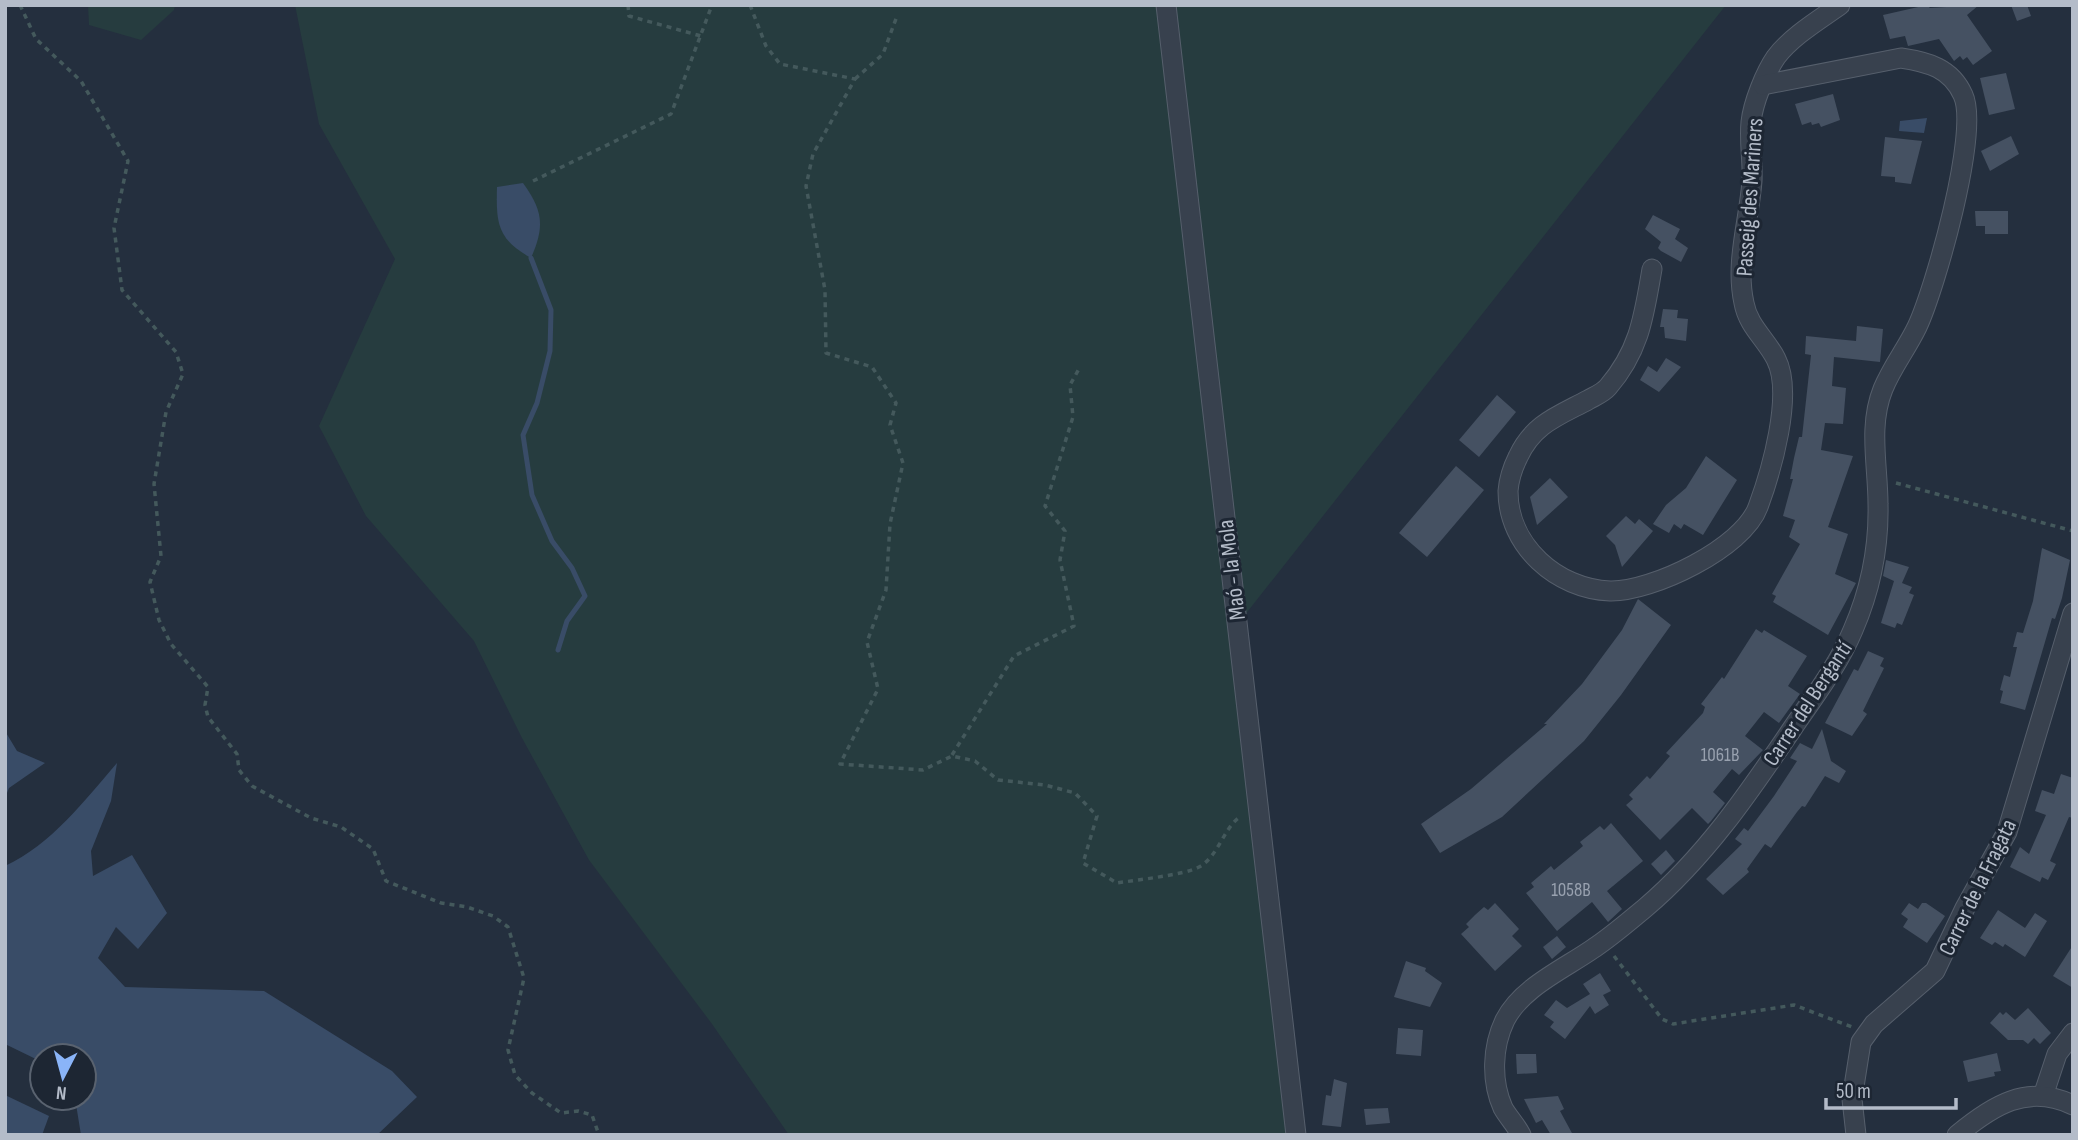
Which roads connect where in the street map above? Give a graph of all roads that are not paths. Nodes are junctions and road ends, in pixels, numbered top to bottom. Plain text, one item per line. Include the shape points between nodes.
1 (1166, 5) edge
2 (1840, 5) edge
3 (1763, 85) junction
4 (1652, 269) dead end
5 (2073, 613) edge
6 (2073, 1033) edge
7 (2043, 1096) junction
8 (2073, 1105) edge
9 (1296, 1135) edge
10 (1521, 1135) edge
11 (1856, 1135) edge
12 (1957, 1135) edge

1 - 9 street, Maó - la Mola
2 - 3 street, Passeig des Mariners via 1776,57
3 - 4 street, Passeig des Mariners via 1751,121 1752,181 1740,272 1744,306 1752,326 1777,360 1782,391 1768,479 1754,516 1734,540 1700,561 1634,588 1585,588 1555,575 1535,558 1510,513 1508,487 1525,442 1542,423 1606,390 1636,347
3 - 10 street, Carrer del Bergantí via 1901,58 1940,68 1953,77 1965,97 1966,141 1936,280 1917,328 1882,390 1878,409 1874,433 1878,536 1868,587 1853,631 1827,677 1739,808 1700,855 1603,941 1517,1000 1503,1023 1493,1062 1504,1109
5 - 11 street, Carrer de la Fragata via 2007,832 1935,971 1861,1042 1852,1099
6 - 7 street via 2057,1054
7 - 8 street
7 - 12 street via 2002,1102

